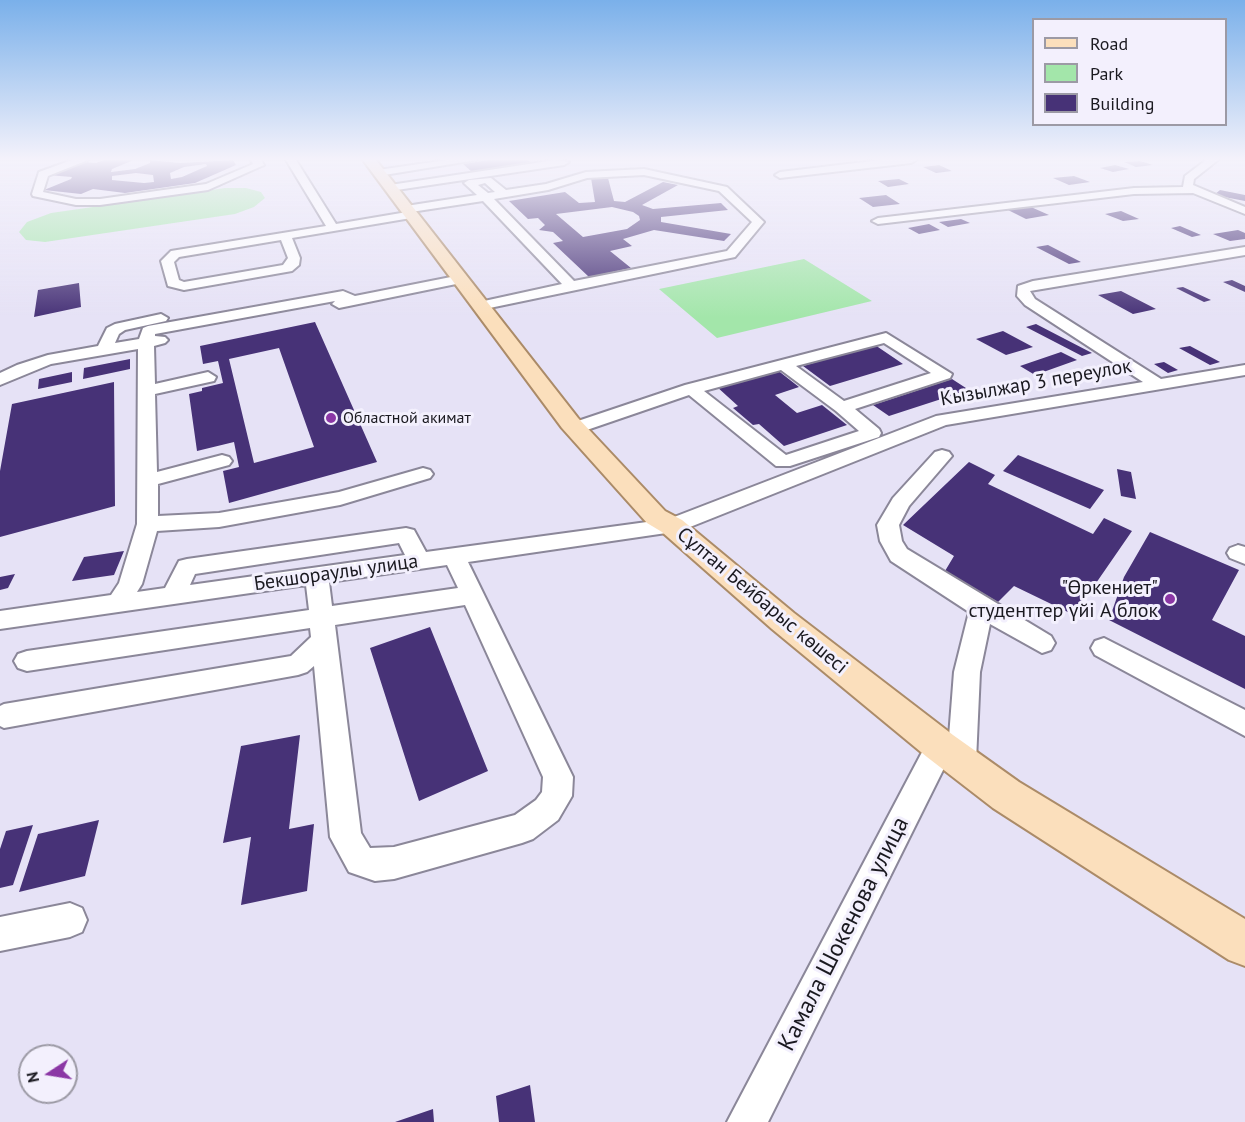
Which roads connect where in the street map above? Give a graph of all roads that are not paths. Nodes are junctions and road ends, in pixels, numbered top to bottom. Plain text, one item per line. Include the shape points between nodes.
1 (322, 212) edge
2 (356, 212) edge
3 (409, 212) edge
4 (501, 212) edge
5 (748, 212) edge
6 (949, 212) edge
7 (878, 221) dead end
8 (333, 228) junction
9 (285, 236) junction
10 (1245, 251) edge
11 (461, 279) junction
12 (572, 286) junction
13 (348, 298) junction
14 (480, 306) junction
15 (147, 337) junction
16 (106, 344) junction
17 (784, 365) junction
18 (1245, 370) edge
19 (208, 377) dead end
20 (0, 380) edge
21 (1159, 385) junction
22 (691, 389) junction
23 (146, 392) junction
24 (842, 407) junction
25 (575, 428) junction
26 (942, 456) dead end
27 (222, 461) dead end
28 (423, 474) dead end
29 (147, 481) junction
30 (148, 525) junction
31 (672, 526) junction
32 (454, 556) junction
33 (420, 561) junction
34 (317, 576) junction
35 (472, 595) junction
36 (173, 596) junction
37 (119, 603) junction
38 (982, 608) junction
39 (0, 620) edge
40 (323, 630) junction
41 (1042, 643) dead end
42 (1104, 648) dead end
43 (27, 661) dead end
44 (4, 716) dead end
45 (1245, 724) edge
46 (951, 753) junction
47 (70, 920) dead end
48 (0, 934) edge
49 (1245, 944) edge
50 (747, 1122) edge

1 - 8 street
2 - 8 street
3 - 11 main road, Сұлтан Бейбарыс көшесі
4 - 12 street
5 - 12 street via 758,222 731,254
6 - 7 street
8 - 9 street
9 - 9 street via 294,258 287,268 184,286 173,283 167,261 175,254
10 - 21 street via 1023,289 1030,302
11 - 13 street
11 - 14 main road, Сұлтан Бейбарыс көшесі
12 - 14 street
13 - 15 street
13 - 16 street via 346,286 312,289 120,327 112,331
14 - 25 main road, Сұлтан Бейбарыс көшесі
15 - 16 street
15 - 23 street
16 - 20 street via 23,368
17 - 22 street
17 - 24 street
17 - 24 street via 886,338 944,374
18 - 21 street, Кызылжар 3 переулок
19 - 23 street
21 - 31 street, Кызылжар 3 переулок via 942,420
22 - 24 street via 783,462 872,433
22 - 25 street
23 - 29 street
25 - 31 main road, Сұлтан Бейбарыс көшесі via 656,517
26 - 38 street via 900,503 888,525 891,541 899,555
27 - 29 street
28 - 30 street via 318,502 219,520
29 - 30 street
30 - 37 street via 130,584
31 - 32 street, Бекшораулы улица
31 - 46 main road, Сұлтан Бейбарыс көшесі via 783,621
32 - 33 street, Бекшораулы улица
32 - 35 street
33 - 34 street, Бекшораулы улица
33 - 36 street via 406,535 187,567
34 - 36 street, Бекшораулы улица
34 - 40 street
35 - 40 street
35 - 40 street via 558,777 557,796 547,810 522,828 394,863 375,865 360,861 346,837
36 - 37 street, Бекшораулы улица
37 - 39 street, Бекшораулы улица
38 - 41 street
38 - 46 street
40 - 43 street
40 - 44 street via 297,665
42 - 45 street
46 - 49 main road, Сұлтан Бейбарыс көшесі via 1006,795
46 - 50 street, Камала Шокенова улица
47 - 48 street

